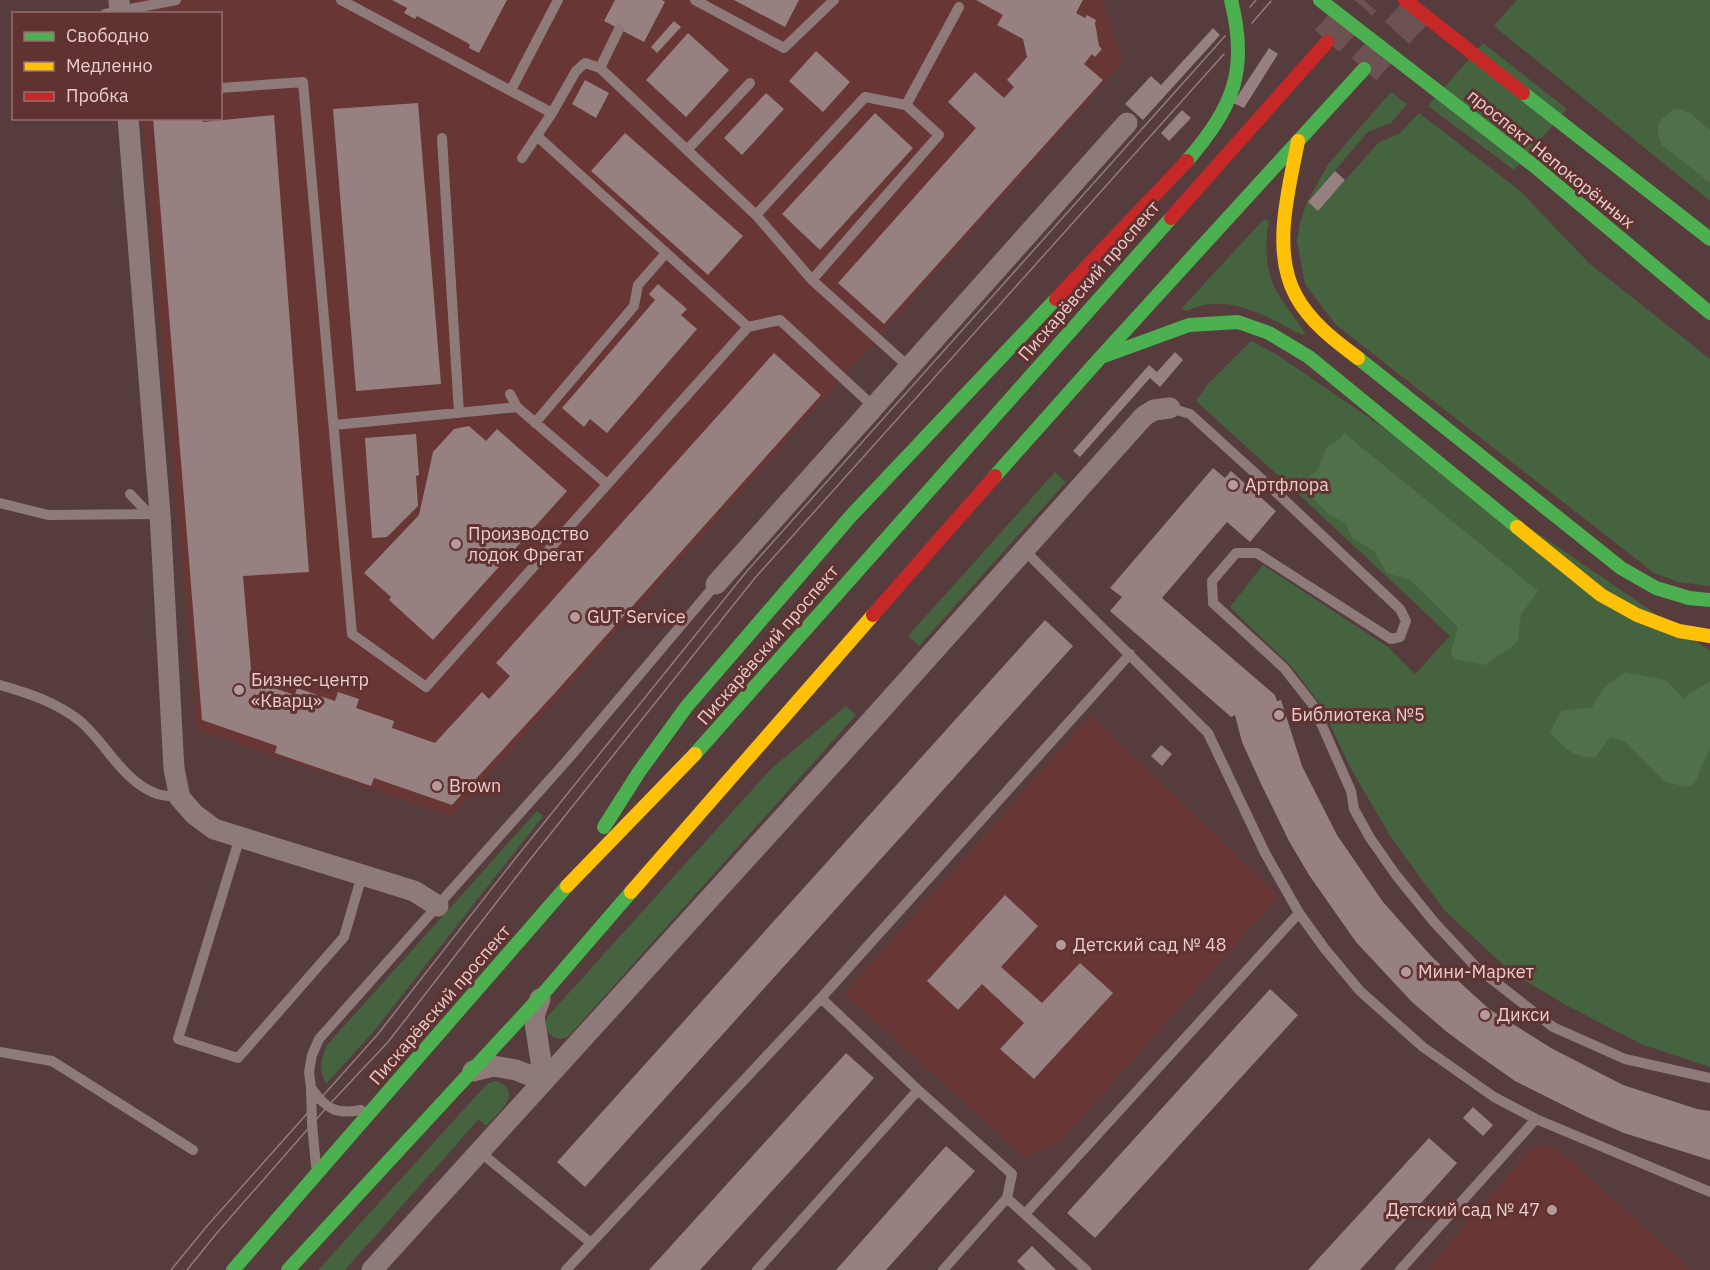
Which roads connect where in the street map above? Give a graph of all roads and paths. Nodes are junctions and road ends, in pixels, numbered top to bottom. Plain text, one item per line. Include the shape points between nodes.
1 (176, 0) edge
2 (341, 0) edge
3 (558, 0) edge
4 (695, 0) edge
5 (834, 0) edge
6 (1231, 0) edge
7 (1320, 0) edge
8 (1405, 0) edge
9 (959, 8) dead end
10 (116, 10) edge
11 (619, 29) dead end
12 (1327, 42) tunnel mouth
13 (600, 68) junction
14 (1364, 69) tunnel mouth
15 (750, 83) dead end
16 (222, 88) edge
17 (512, 90) junction
18 (906, 105) junction
19 (552, 113) junction
20 (128, 120) edge
21 (1127, 123) dead end
22 (537, 136) junction
23 (442, 138) dead end
24 (1298, 141) junction
25 (687, 150) junction
26 (522, 158) dead end
27 (756, 215) junction
28 (1710, 238) edge
29 (666, 253) junction
30 (812, 280) junction
31 (1710, 313) edge
32 (748, 327) junction
33 (1100, 358) junction
34 (909, 368) junction
35 (510, 394) dead end
36 (517, 407) junction
37 (874, 407) junction
38 (1170, 408) joint
39 (459, 413) junction
40 (535, 423) junction
41 (334, 425) junction
42 (607, 484) junction
43 (130, 494) dead end
44 (0, 503) edge
45 (154, 514) junction
46 (1024, 550) junction
47 (716, 584) joint
48 (1710, 600) edge
49 (1710, 636) edge
50 (1130, 654) junction
51 (0, 685) edge
52 (180, 798) junction
53 (240, 837) junction
54 (362, 875) junction
55 (565, 888) junction
56 (438, 906) junction
57 (1299, 913) junction
58 (542, 995) junction
59 (821, 998) junction
60 (0, 1052) edge
61 (473, 1071) junction
62 (1710, 1078) edge
63 (543, 1081) junction
64 (311, 1088) junction
65 (918, 1090) junction
66 (377, 1106) junction
67 (1536, 1119) junction
68 (193, 1150) dead end
69 (480, 1152) junction
70 (317, 1175) junction
71 (1710, 1192) edge
72 (1007, 1198) junction
73 (1025, 1214) junction
74 (591, 1243) junction
75 (233, 1270) edge
76 (288, 1270) edge
77 (373, 1270) edge
78 (566, 1270) edge
79 (757, 1270) edge
80 (943, 1270) edge
81 (1086, 1270) edge
82 (1400, 1270) edge

1 - 10 lane
2 - 17 lane
3 - 17 lane
4 - 5 lane via 784,48
6 - 55 main road via 1239,60 1233,90 1220,119 1176,173 850,517 687,706 639,772
7 - 31 main road, проспект Непокорённых via 1533,165
8 - 28 main road, проспект Непокорённых
9 - 18 lane
11 - 13 lane
12 - 55 main road, Пискарёвский проспект via 705,744
13 - 19 lane via 585,63 576,71
13 - 25 lane
14 - 24 main road
15 - 25 lane
16 - 41 lane via 303,82
17 - 19 lane
18 - 27 lane via 865,97
18 - 30 lane via 939,135
19 - 22 lane
20 - 45 street
21 - 34 street
22 - 26 lane
22 - 29 lane
23 - 39 lane
24 - 33 main road
24 - 48 main road via 1285,220 1284,263 1295,295 1327,333 1621,568 1656,588
25 - 27 lane
27 - 30 lane
29 - 32 lane
29 - 40 lane via 638,285 634,306
30 - 34 lane
32 - 37 lane via 780,321
32 - 42 lane
33 - 49 main road via 1188,326 1239,322 1269,333 1308,357 1601,595 1637,615 1679,631
33 - 58 main road
34 - 37 street
35 - 36 lane
36 - 39 lane
36 - 40 lane
37 - 47 street
38 - 46 street via 1154,410 1143,417
38 - 62 lane via 1190,414 1224,444 1400,609 1406,621 1400,637 1391,639 1257,553 1236,553 1212,581 1213,603 1284,668 1313,705 1351,791 1354,809 1396,875 1476,967 1553,1027 1625,1059
39 - 41 lane
40 - 42 lane
41 - 42 lane via 352,634 426,687
43 - 45 lane
44 - 45 lane via 48,515
45 - 52 street via 174,769
46 - 50 lane
46 - 63 street
47 - 56 lane
50 - 57 lane via 1208,733 1265,853
50 - 59 lane
51 - 52 lane via 33,694 66,711 134,780 156,794
52 - 53 street via 214,829
53 - 54 street
53 - 54 lane via 178,1039 238,1058 344,937
54 - 56 street via 414,891
55 - 66 main road, Пискарёвский проспект
56 - 64 lane via 319,1039 309,1072
57 - 67 lane via 1360,991 1423,1047 1494,1097
57 - 73 lane
58 - 61 main road
58 - 63 street via 534,1016
59 - 65 lane
59 - 74 lane
60 - 68 lane via 51,1060
61 - 63 street via 493,1066
61 - 76 main road
63 - 69 street
64 - 66 lane via 319,1100 337,1111
64 - 70 lane
65 - 72 lane via 1012,1174
65 - 79 lane
66 - 70 main road, Пискарёвский проспект
67 - 71 lane
67 - 82 lane
69 - 74 lane
69 - 77 street
70 - 75 main road, Пискарёвский проспект
72 - 73 lane
72 - 80 lane
73 - 81 lane
74 - 78 lane

